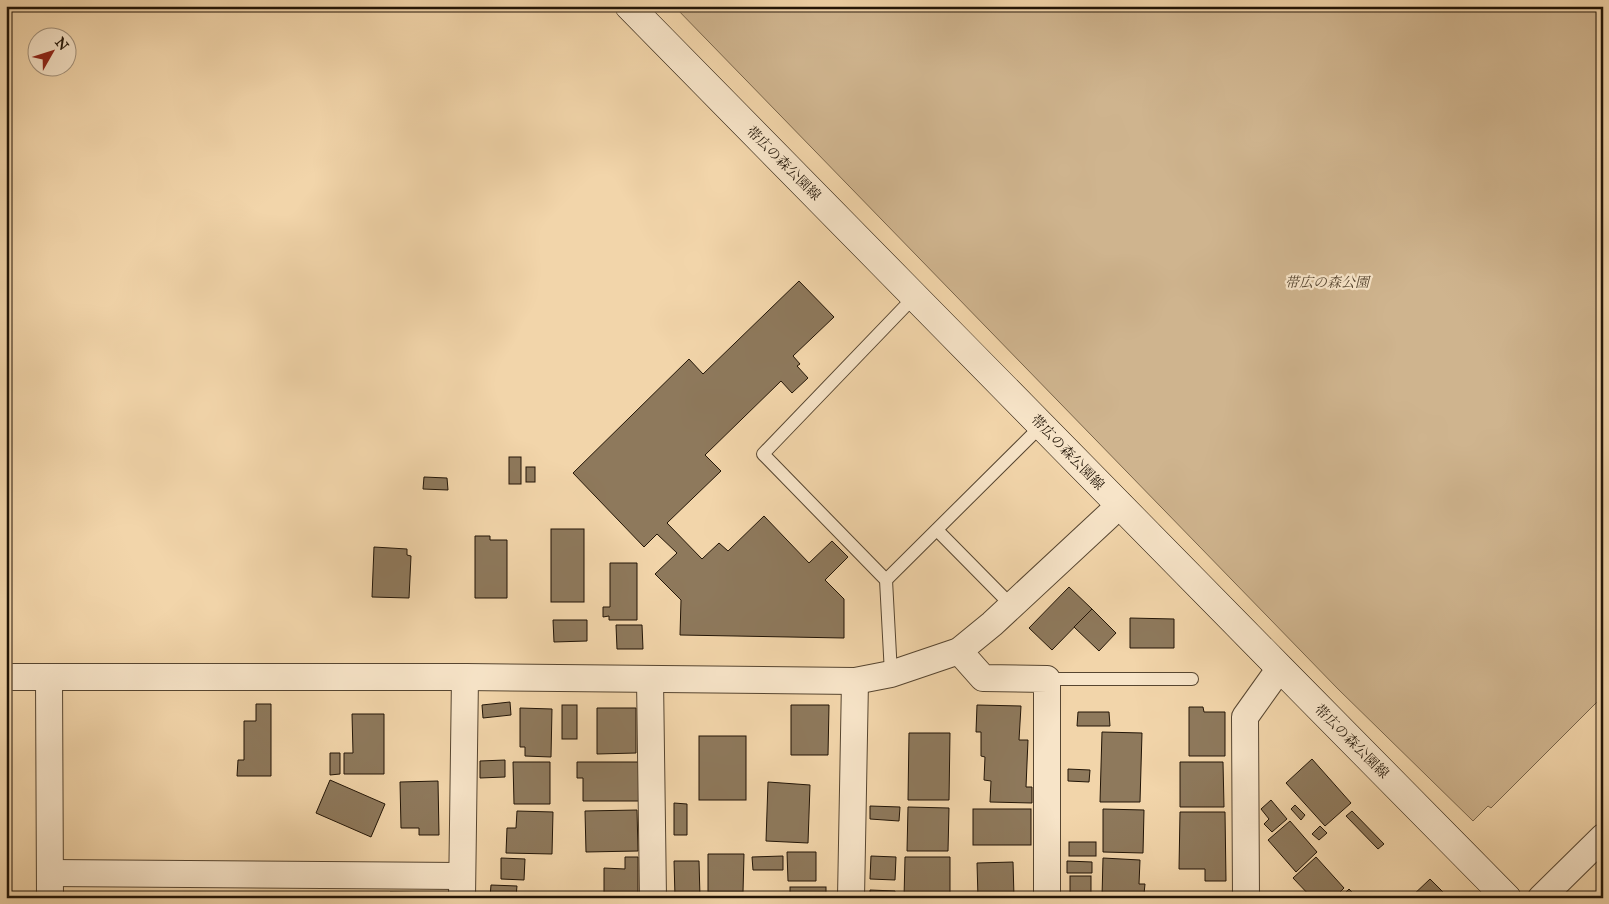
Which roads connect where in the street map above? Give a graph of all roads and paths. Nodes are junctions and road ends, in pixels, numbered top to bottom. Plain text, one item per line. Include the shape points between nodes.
1 (629, 6) edge
2 (915, 296) junction
3 (1042, 425) junction
4 (1120, 505) junction
5 (937, 530) junction
6 (886, 580) junction
7 (1012, 606) junction
8 (959, 651) junction
9 (1280, 668) junction
10 (891, 674) junction
11 (6, 677) edge
12 (49, 677) junction
13 (465, 677) junction
14 (650, 678) junction
15 (1047, 679) junction
16 (1192, 680) dead end
17 (855, 681) junction
18 (1603, 837) edge
19 (50, 885) edge
20 (462, 887) edge
21 (653, 898) edge
22 (852, 898) edge
23 (1047, 898) edge
24 (1246, 898) edge
25 (1508, 898) edge
26 (1541, 898) edge

1 - 2 main road, 帯広の森公園線
2 - 3 main road, 帯広の森公園線
2 - 6 lane via 763,454
3 - 4 main road, 帯広の森公園線
3 - 5 lane
4 - 7 street
4 - 9 main road, 帯広の森公園線
5 - 6 lane
5 - 7 lane
6 - 10 lane
7 - 8 street
8 - 10 street
8 - 15 street via 983,678
9 - 24 street via 1245,717
9 - 25 main road, 帯広の森公園線
10 - 17 street
11 - 12 street
12 - 13 street
12 - 19 street
13 - 14 street
13 - 20 street
14 - 17 street
14 - 21 street
15 - 16 lane
15 - 23 street
17 - 22 street
18 - 26 street
19 - 20 street

